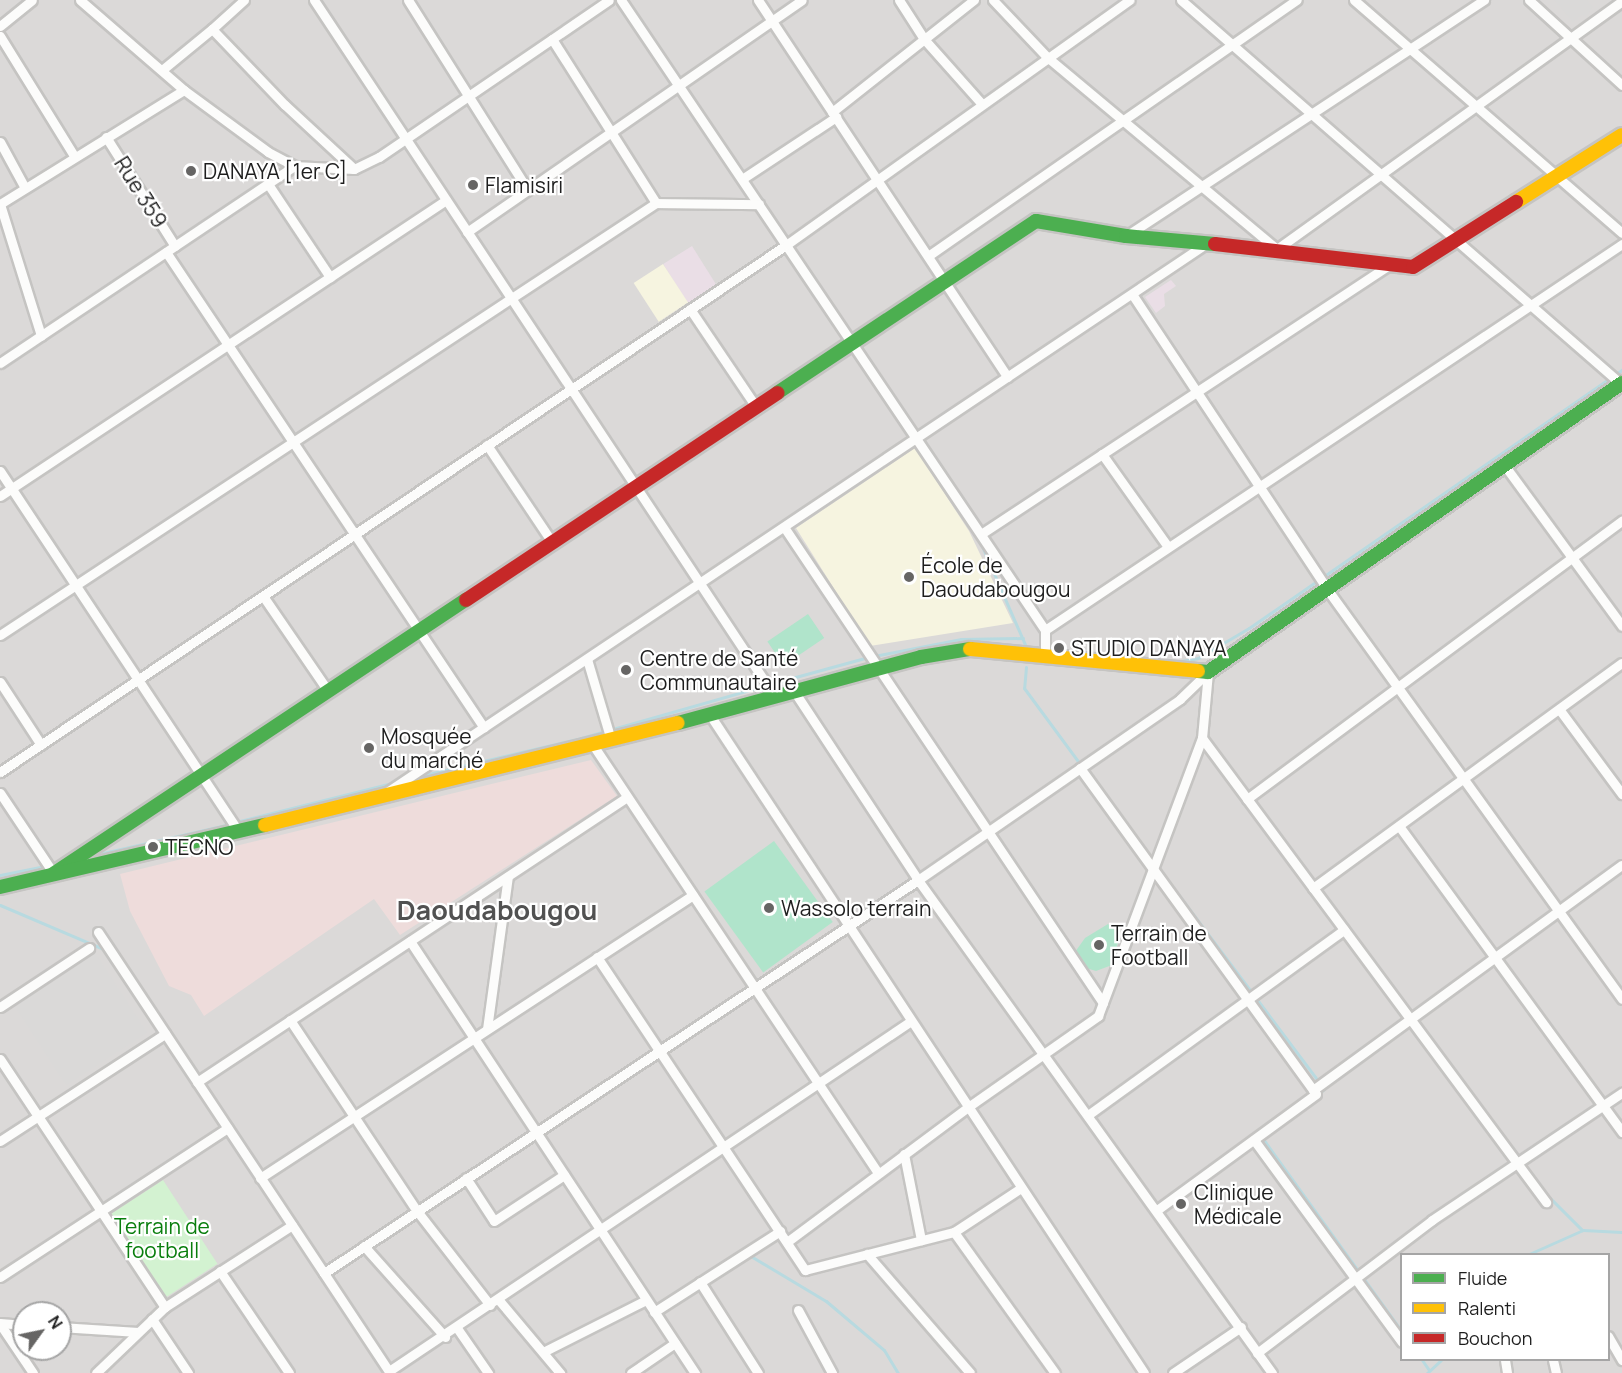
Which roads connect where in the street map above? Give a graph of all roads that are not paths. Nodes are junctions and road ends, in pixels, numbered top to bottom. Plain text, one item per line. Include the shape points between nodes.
1 (32, 0) edge
2 (80, 0) edge
3 (314, 0) edge
4 (409, 0) edge
5 (609, 0) edge
6 (621, 0) edge
7 (758, 0) edge
8 (802, 0) edge
9 (899, 0) edge
10 (974, 0) edge
11 (993, 0) edge
12 (1130, 0) edge
13 (1181, 0) edge
14 (1297, 0) edge
15 (1354, 0) edge
16 (1484, 0) edge
17 (1529, 0) edge
18 (240, 1) edge
19 (1622, 1) edge
20 (771, 21) junction
21 (0, 26) edge
22 (212, 29) junction
23 (0, 36) edge
24 (1570, 38) junction
25 (552, 39) junction
26 (924, 39) junction
27 (1234, 47) junction
28 (1410, 49) junction
29 (1047, 57) junction
30 (162, 70) junction
31 (678, 85) junction
32 (1622, 85) edge
33 (184, 90) junction
34 (468, 96) junction
35 (982, 104) junction
36 (1478, 104) junction
37 (834, 115) junction
38 (1310, 115) junction
39 (1125, 122) junction
40 (611, 131) junction
41 (1622, 135) edge
42 (106, 137) junction
43 (405, 139) junction
44 (0, 142) edge
45 (74, 156) junction
46 (294, 166) junction
47 (354, 169) junction
48 (1381, 174) junction
49 (1557, 176) junction
50 (742, 179) junction
51 (877, 180) junction
52 (268, 184) junction
53 (1201, 188) junction
54 (25, 189) junction
55 (527, 189) junction
56 (446, 200) junction
57 (656, 203) junction
58 (0, 204) edge
59 (759, 204) junction
60 (467, 232) junction
61 (1622, 233) edge
62 (1126, 236) junction
63 (1456, 240) junction
64 (1209, 242) junction
65 (1622, 244) edge
66 (786, 245) junction
67 (175, 246) junction
68 (1277, 249) junction
69 (166, 252) junction
70 (928, 256) junction
71 (1391, 264) junction
72 (330, 277) junction
73 (945, 282) junction
74 (1132, 294) junction
75 (510, 297) junction
76 (1532, 308) junction
77 (690, 309) junction
78 (41, 336) junction
79 (852, 343) junction
80 (227, 345) junction
81 (0, 363) edge
82 (1008, 377) junction
83 (1622, 383) edge
84 (571, 389) junction
85 (1197, 393) junction
86 (756, 407) junction
87 (916, 438) junction
88 (291, 440) junction
89 (488, 445) junction
90 (1102, 454) junction
91 (1505, 466) junction
92 (0, 471) edge
93 (635, 487) junction
94 (1259, 487) junction
95 (11, 489) junction
96 (0, 496) edge
97 (1622, 520) edge
98 (784, 527) junction
99 (981, 534) junction
100 (354, 535) junction
101 (552, 542) junction
102 (1168, 547) junction
103 (1572, 558) junction
104 (699, 584) junction
105 (75, 586) junction
106 (1327, 589) junction
107 (263, 596) junction
108 (1622, 626) edge
109 (1045, 630) junction
110 (419, 631) junction
111 (0, 635) edge
112 (1045, 655) junction
113 (587, 659) junction
114 (1622, 663) edge
115 (879, 667) junction
116 (1208, 672) junction
117 (137, 680) junction
118 (0, 682) edge
119 (1397, 687) junction
120 (328, 691) junction
121 (794, 691) junction
122 (775, 697) junction
123 (1558, 709) junction
124 (710, 715) junction
125 (484, 728) junction
126 (1202, 738) junction
127 (611, 740) junction
128 (41, 745) junction
129 (592, 745) junction
130 (1080, 768) junction
131 (0, 772) edge
132 (200, 776) junction
133 (1464, 778) junction
134 (0, 793) edge
135 (1622, 795) edge
136 (627, 797) junction
137 (1247, 799) junction
138 (374, 800) junction
139 (1399, 826) junction
140 (238, 831) junction
141 (988, 832) junction
142 (1622, 865) edge
143 (1152, 872) junction
144 (54, 874) junction
145 (508, 876) junction
146 (918, 880) junction
147 (0, 887) edge
148 (1313, 888) junction
149 (693, 895) junction
150 (1560, 910) junction
151 (848, 926) junction
152 (1344, 930) junction
153 (98, 933) dead end
154 (410, 941) junction
155 (89, 948) dead end
156 (597, 957) junction
157 (1496, 957) junction
158 (755, 988) junction
159 (1248, 999) junction
160 (1622, 999) edge
161 (1103, 1003) junction
162 (0, 1007) edge
163 (1410, 1019) junction
164 (290, 1020) junction
165 (911, 1021) junction
166 (487, 1029) junction
167 (165, 1034) junction
168 (473, 1038) junction
169 (660, 1051) junction
170 (1044, 1054) junction
171 (0, 1059) edge
172 (197, 1082) junction
173 (818, 1082) junction
174 (1313, 1090) junction
175 (1622, 1093) edge
176 (968, 1107) junction
177 (1602, 1107) junction
178 (356, 1114) junction
179 (1088, 1115) junction
180 (38, 1116) junction
181 (228, 1128) junction
182 (536, 1132) junction
183 (1622, 1132) edge
184 (1254, 1140) junction
185 (0, 1141) edge
186 (722, 1145) junction
187 (904, 1154) junction
188 (1514, 1164) junction
189 (878, 1173) junction
190 (564, 1175) junction
191 (260, 1178) junction
192 (466, 1179) junction
193 (1021, 1188) junction
194 (1546, 1202) dead end
195 (1157, 1210) junction
196 (101, 1211) junction
197 (417, 1211) junction
198 (292, 1225) junction
199 (598, 1227) junction
200 (780, 1231) junction
201 (954, 1232) junction
202 (921, 1240) junction
203 (787, 1242) junction
204 (364, 1246) junction
205 (867, 1254) junction
206 (220, 1271) junction
207 (324, 1274) junction
208 (0, 1276) edge
209 (1354, 1281) junction
210 (700, 1282) junction
211 (646, 1300) junction
212 (494, 1302) junction
213 (165, 1307) junction
214 (798, 1310) dead end
215 (654, 1312) junction
216 (152, 1319) junction
217 (0, 1323) edge
218 (1241, 1326) junction
219 (72, 1328) edge
220 (457, 1328) junction
221 (138, 1332) junction
222 (445, 1337) junction
223 (1610, 1339) edge
224 (1400, 1341) edge
225 (675, 1344) junction
226 (543, 1352) junction
227 (1257, 1353) junction
228 (1622, 1360) edge
229 (389, 1372) edge
230 (33, 1373) edge
231 (96, 1373) edge
232 (188, 1373) edge
233 (289, 1373) edge
234 (488, 1373) edge
235 (560, 1373) edge
236 (631, 1373) edge
237 (695, 1373) edge
238 (758, 1373) edge
239 (832, 1373) edge
240 (970, 1373) edge
241 (1055, 1373) edge
242 (1144, 1373) edge
243 (1173, 1373) edge
244 (1272, 1373) edge

1 - 21 street
2 - 30 street
3 - 43 street
4 - 34 street
5 - 25 street
6 - 31 street
7 - 20 street
8 - 20 street
9 - 26 street
10 - 26 street
11 - 29 street
12 - 29 street
13 - 27 street
14 - 27 street
15 - 28 street
16 - 28 street
17 - 24 street
18 - 22 street
19 - 24 street
20 - 31 street
20 - 37 street
22 - 30 street
22 - 47 street
23 - 45 street
24 - 32 street
24 - 36 street
25 - 34 street
25 - 40 street
26 - 35 street
26 - 37 street
27 - 38 street
27 - 39 street
28 - 36 street
28 - 38 street
29 - 35 street
29 - 39 street
30 - 33 street
31 - 40 street
31 - 50 street
33 - 42 street
33 - 46 street via 243,135
34 - 43 street
34 - 55 street
35 - 51 street
36 - 48 street
36 - 49 street
37 - 50 street
37 - 51 street
38 - 48 street
38 - 53 street
39 - 53 street
39 - 70 street
40 - 55 street
40 - 57 street
41 - 49 street
42 - 45 street
42 - 67 street, Rue 359
43 - 47 street
43 - 56 street
44 - 54 street
45 - 54 street
46 - 47 street
46 - 52 street
48 - 63 street
48 - 68 street
49 - 61 street
49 - 63 street
50 - 59 street
51 - 66 street
51 - 70 street
52 - 67 street
52 - 72 street
53 - 62 street
53 - 68 street
54 - 58 street
55 - 60 street
56 - 60 street
56 - 72 street
57 - 59 street
57 - 75 street
58 - 78 street
59 - 66 street
60 - 75 street
62 - 64 street
62 - 73 street via 1036,221
63 - 71 street via 1413,267
63 - 76 street
64 - 68 street
64 - 74 street
65 - 76 street
66 - 77 street
66 - 79 street
67 - 69 street
68 - 71 street
69 - 78 street
69 - 80 street
70 - 73 street
71 - 85 street
72 - 80 street
73 - 79 street
73 - 82 street
74 - 82 street
74 - 85 street
75 - 84 street
75 - 88 street
76 - 83 street
76 - 94 street
77 - 84 street
77 - 86 street
78 - 81 street
79 - 86 street
79 - 87 street
80 - 88 street
80 - 95 street
82 - 87 street
83 - 91 street
84 - 89 street
84 - 93 street
85 - 90 street
85 - 94 street
86 - 93 street
87 - 98 street
87 - 99 street
88 - 100 street
88 - 105 street
89 - 100 street
89 - 101 street
90 - 99 street
90 - 102 street
91 - 103 street
91 - 106 street
92 - 95 street
93 - 101 street
93 - 104 street
94 - 102 street
94 - 106 street
95 - 96 street
95 - 105 street
97 - 103 street
98 - 104 street
98 - 115 street
99 - 109 street
100 - 107 street
100 - 110 street
101 - 110 street
102 - 109 street
103 - 108 street
103 - 119 street
104 - 113 street
104 - 122 street
105 - 111 street
105 - 117 street
106 - 116 street
106 - 119 street
107 - 117 street
107 - 120 street
109 - 112 street
110 - 120 street
110 - 125 street
112 - 115 street via 973,649
112 - 116 street
113 - 125 street
113 - 127 street
114 - 123 street
115 - 121 street
115 - 141 street
116 - 126 street
116 - 130 street via 1180,699
117 - 128 street
117 - 132 street
118 - 128 street
119 - 133 street
119 - 137 street
120 - 132 street
121 - 122 street
121 - 146 street
122 - 124 street
123 - 133 street
123 - 135 street
124 - 127 street
124 - 151 street
125 - 138 street
126 - 137 street
126 - 143 street
127 - 129 street
128 - 131 street
129 - 136 street
129 - 138 street
130 - 141 street
130 - 143 street
132 - 140 street
132 - 144 street
133 - 139 street
133 - 150 street
134 - 144 street
136 - 145 street
136 - 149 street
137 - 148 street
138 - 140 street
139 - 148 street
139 - 157 street
140 - 144 street
141 - 146 street
141 - 161 street
142 - 150 street
143 - 159 street
143 - 161 street
144 - 147 street
145 - 154 street
145 - 166 street
146 - 151 street
146 - 170 street
148 - 152 street
149 - 156 street
149 - 158 street
150 - 157 street
150 - 160 street
151 - 158 street
151 - 165 street
152 - 159 street
152 - 163 street
153 - 167 street
154 - 164 street
154 - 168 street
155 - 162 street
156 - 166 street
156 - 169 street
157 - 163 street
157 - 177 street
158 - 169 street
158 - 173 street
159 - 174 street
159 - 179 street
161 - 170 street via 1098,1016
163 - 174 street
163 - 188 street
164 - 172 street
164 - 178 street
165 - 173 street
165 - 176 street
166 - 168 street
167 - 172 street
167 - 180 street
168 - 178 street
168 - 182 street
169 - 182 street
169 - 186 street
170 - 176 street
170 - 179 street
171 - 180 street
172 - 181 street
173 - 186 street
173 - 189 street
174 - 184 street via 1317,1095
175 - 177 street
176 - 187 street
176 - 193 street
177 - 183 street
177 - 188 street
178 - 191 street
178 - 197 street
179 - 195 street
180 - 185 street
180 - 196 street
181 - 191 street
181 - 196 street
182 - 190 street
182 - 192 street
184 - 195 street
184 - 209 street
186 - 199 street
186 - 200 street
187 - 189 street
187 - 202 street
188 - 194 street
188 - 209 street via 1432,1220
189 - 203 street
190 - 192 street via 494,1221
190 - 199 street
191 - 198 street
192 - 197 street
193 - 201 street
193 - 242 street
195 - 218 street
196 - 208 street
196 - 213 street
197 - 204 street
197 - 212 street
198 - 206 street
198 - 207 street
199 - 211 street
199 - 212 street
200 - 203 street
200 - 210 street
201 - 202 street
201 - 241 street
202 - 205 street
203 - 205 street via 806,1270
204 - 207 street
204 - 222 street
205 - 240 street
206 - 213 street
206 - 233 street
207 - 229 street
209 - 224 street
209 - 227 street
210 - 215 street
210 - 238 street
211 - 215 street
211 - 226 street
212 - 220 street
212 - 226 street
213 - 216 street
214 - 239 street
215 - 225 street
216 - 221 street
216 - 232 street
217 - 230 street
218 - 227 street
218 - 243 street
219 - 221 street
220 - 222 street
220 - 234 street
221 - 231 street
222 - 229 street
223 - 228 street
225 - 236 street
225 - 237 street
226 - 235 street
227 - 244 street

